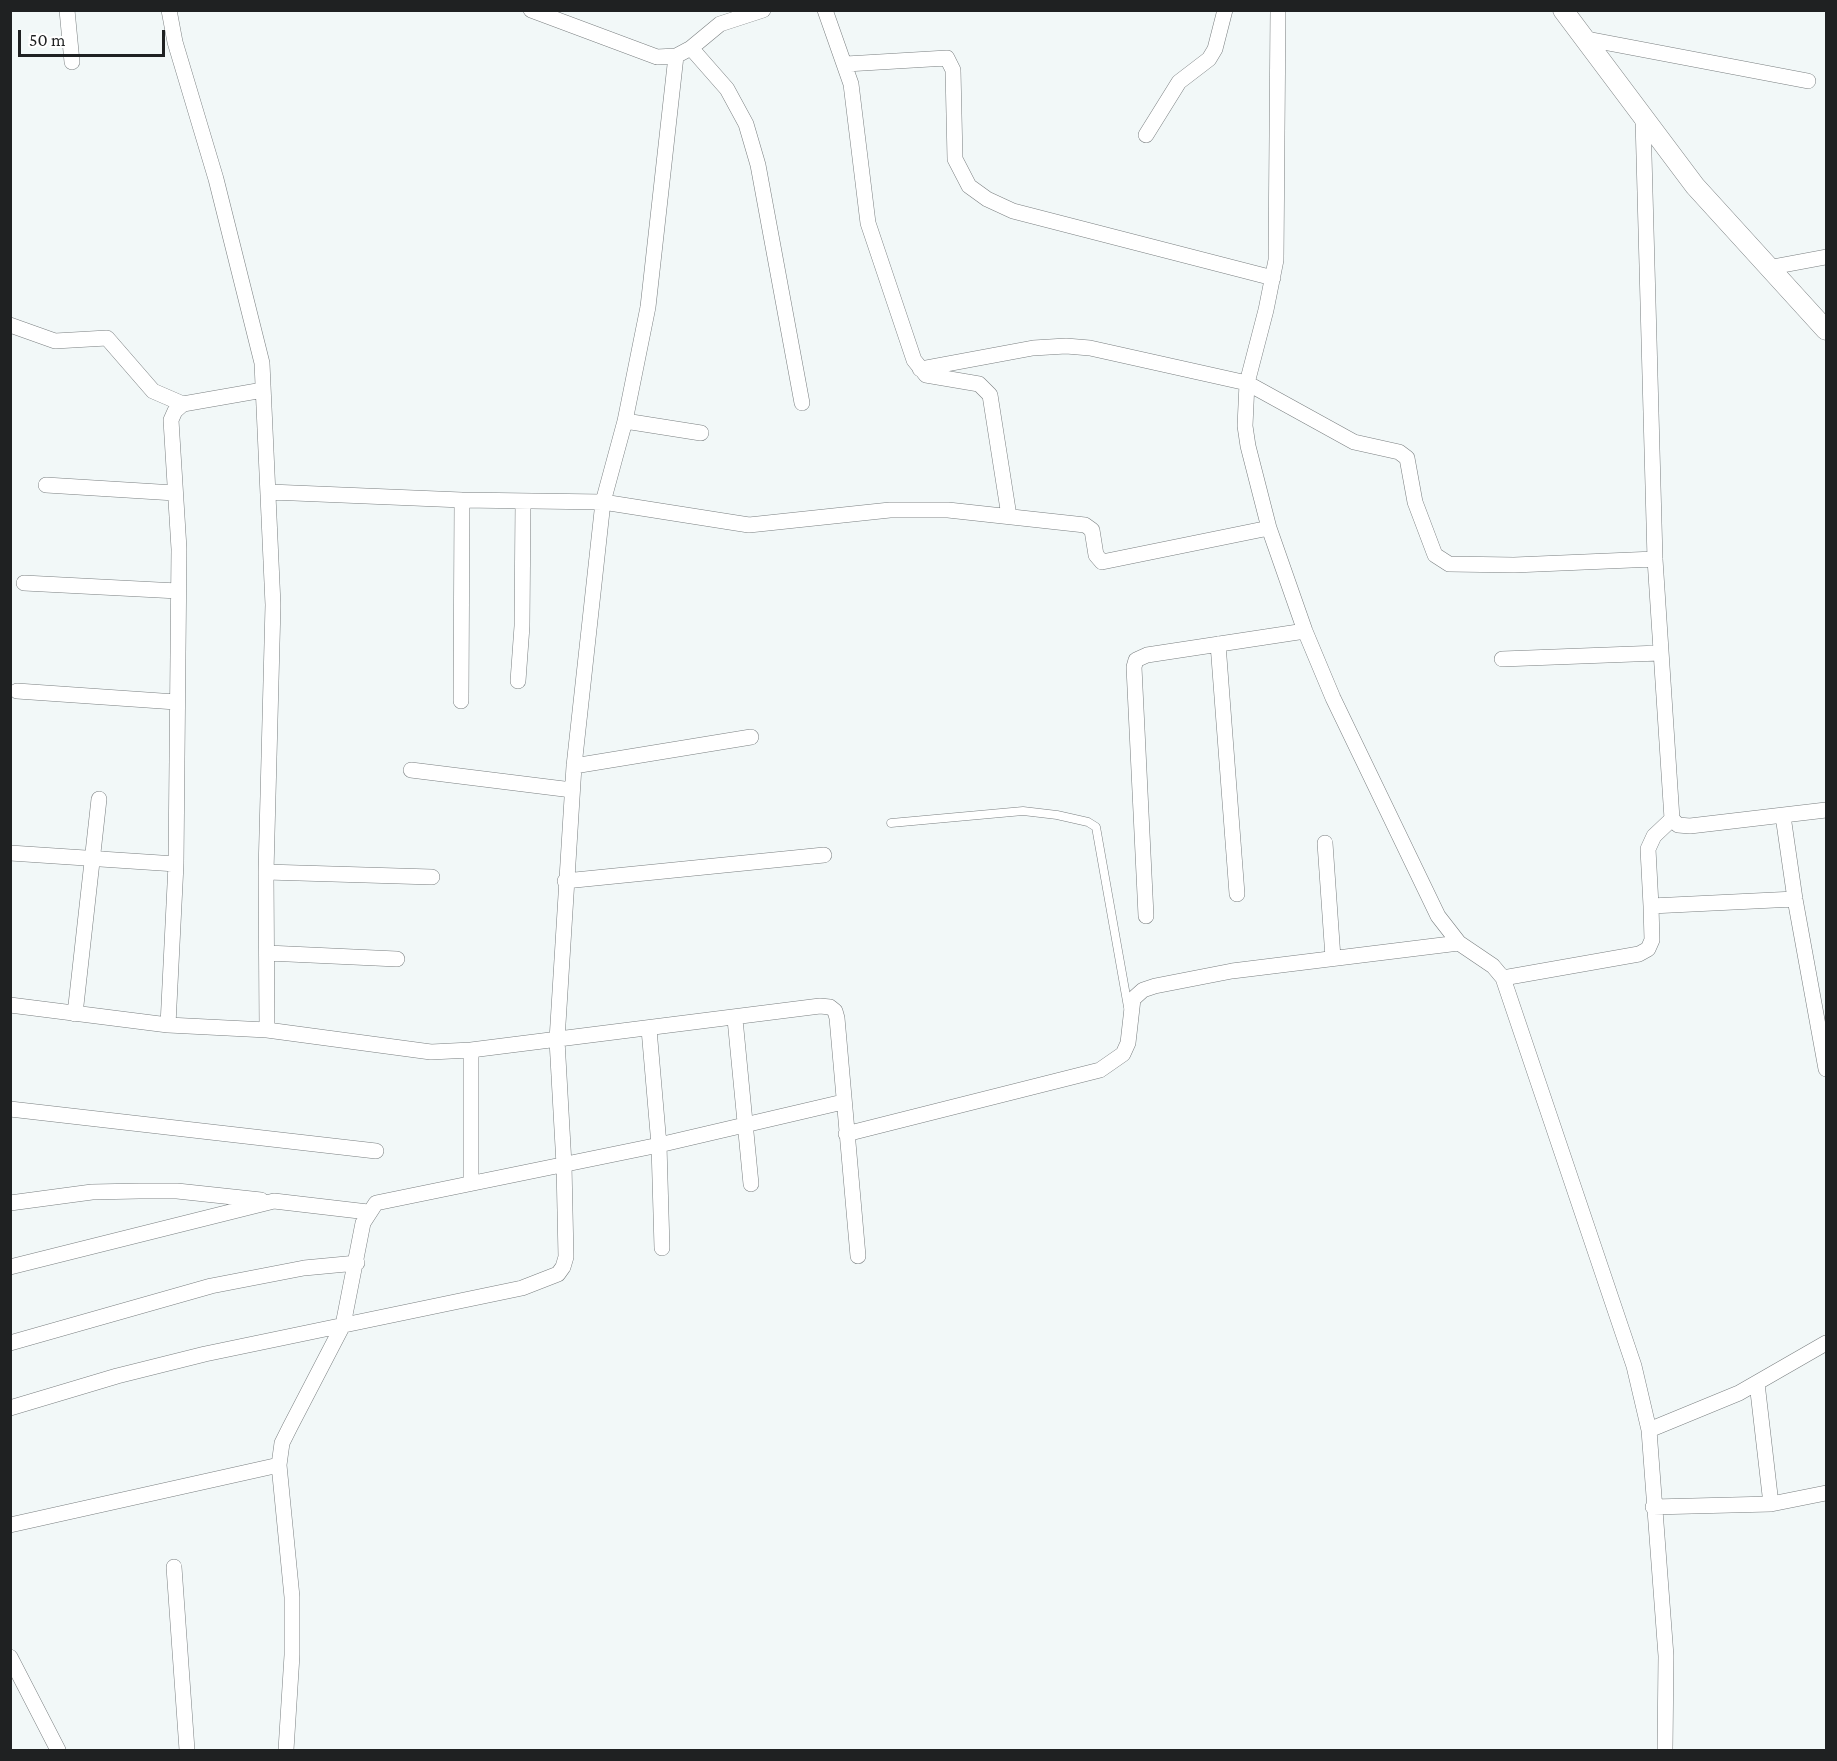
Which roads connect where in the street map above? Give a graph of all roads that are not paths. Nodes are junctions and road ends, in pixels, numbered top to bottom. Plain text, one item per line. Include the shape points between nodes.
1 (67, 10) edge
2 (169, 10) edge
3 (531, 10) edge
4 (763, 10) edge
5 (825, 10) edge
6 (1225, 10) edge
7 (1278, 10) edge
8 (1563, 10) edge
9 (719, 17) edge
10 (1587, 39) junction
11 (691, 48) junction
12 (676, 56) junction
13 (72, 62) dead end
14 (846, 64) junction
15 (1808, 81) dead end
16 (1643, 119) junction
17 (1146, 135) dead end
18 (1827, 257) edge
19 (1767, 268) junction
20 (1273, 279) junction
21 (10, 325) edge
22 (1827, 330) edge
23 (920, 369) junction
24 (1247, 383) junction
25 (263, 390) junction
26 (802, 403) dead end
27 (183, 404) junction
28 (625, 421) junction
29 (700, 433) dead end
30 (46, 485) dead end
31 (270, 492) junction
32 (175, 493) junction
33 (462, 500) junction
34 (523, 501) junction
35 (603, 502) junction
36 (1009, 516) junction
37 (1269, 528) junction
38 (1655, 559) junction
39 (24, 584) dead end
40 (178, 591) junction
41 (1305, 631) junction
42 (1218, 644) junction
43 (1660, 653) junction
44 (1502, 659) dead end
45 (518, 681) dead end
46 (16, 691) dead end
47 (461, 701) dead end
48 (176, 702) junction
49 (751, 737) dead end
50 (574, 766) junction
51 (411, 770) dead end
52 (572, 790) junction
53 (99, 799) dead end
54 (1827, 810) edge
55 (1783, 816) junction
56 (1671, 819) junction
57 (891, 823) dead end
58 (1324, 843) dead end
59 (10, 853) edge
60 (824, 855) dead end
61 (91, 860) junction
62 (176, 864) junction
63 (266, 872) junction
64 (432, 877) dead end
65 (565, 881) junction
66 (1237, 894) dead end
67 (1795, 899) junction
68 (1651, 906) junction
69 (1146, 916) dead end
70 (1459, 942) junction
71 (267, 953) junction
72 (1333, 958) junction
73 (397, 959) dead end
74 (1503, 978) junction
75 (10, 1005) edge
76 (1129, 1011) junction
77 (75, 1014) junction
78 (735, 1019) junction
79 (168, 1025) junction
80 (649, 1029) junction
81 (267, 1030) junction
82 (557, 1040) junction
83 (471, 1050) junction
84 (1827, 1069) edge
85 (843, 1102) junction
86 (10, 1109) edge
87 (744, 1125) junction
88 (846, 1134) junction
89 (659, 1145) junction
90 (376, 1151) dead end
91 (564, 1165) junction
92 (471, 1182) junction
93 (751, 1184) dead end
94 (274, 1201) junction
95 (10, 1203) edge
96 (368, 1212) junction
97 (662, 1248) dead end
98 (858, 1256) dead end
99 (357, 1263) junction
100 (10, 1267) edge
101 (343, 1325) junction
102 (1827, 1342) edge
103 (10, 1343) edge
104 (1757, 1383) junction
105 (10, 1408) edge
106 (1649, 1430) junction
107 (279, 1465) junction
108 (1827, 1493) edge
109 (1771, 1504) junction
110 (1653, 1507) junction
111 (10, 1525) edge
112 (174, 1567) dead end
113 (10, 1657) edge
114 (58, 1750) edge
115 (187, 1750) edge
116 (286, 1750) edge
117 (1665, 1750) edge

1 - 13 street
2 - 25 street via 258,341
3 - 12 street via 657,57
4 - 9 street
5 - 14 street
6 - 17 street via 1209,60 1179,82
7 - 20 street
8 - 10 street
9 - 11 street
10 - 15 street
10 - 16 street
11 - 12 street
11 - 26 street via 727,89 746,124 758,165
12 - 28 street via 648,307
14 - 20 street via 947,58 952,70 955,159 969,186 987,199 1013,211
14 - 23 street via 868,223
16 - 19 street
16 - 38 street
18 - 19 street
19 - 22 street
20 - 24 street
21 - 27 street via 54,341 107,338 153,391
23 - 24 street via 1033,348 1066,346
23 - 36 street via 934,378 979,384 990,395
24 - 37 street via 1248,446
24 - 38 street via 1354,442 1399,452 1407,458 1415,502 1435,555 1449,564
25 - 27 street
25 - 31 street
27 - 32 street via 171,420
28 - 29 street
28 - 35 street
30 - 32 street
31 - 33 street
31 - 63 street via 273,605
32 - 40 street
33 - 34 street
33 - 47 street
34 - 35 street
34 - 45 street
35 - 36 street via 749,525 923,508
35 - 50 street
36 - 37 street via 1088,526 1096,555 1102,562
37 - 41 street
38 - 43 street
39 - 40 street
40 - 48 street
41 - 42 street
41 - 70 street via 1438,916
42 - 66 street
42 - 69 street via 1140,656 1134,667
43 - 44 street
43 - 56 street
46 - 48 street
48 - 62 street
49 - 50 street
50 - 52 street
51 - 52 street
52 - 65 street
53 - 61 street
54 - 55 street
55 - 56 street via 1690,826 1678,825
55 - 67 street
56 - 68 street via 1654,836 1648,849
57 - 76 lane via 1023,811 1068,817 1096,827
58 - 72 street
59 - 61 street
60 - 65 street
61 - 62 street
61 - 77 street
62 - 79 street
63 - 64 street
63 - 71 street
65 - 82 street
67 - 68 street
67 - 84 street
68 - 74 street via 1652,940 1648,949 1639,954
70 - 72 street
70 - 74 street
71 - 73 street
71 - 81 street
72 - 76 street via 1155,986 1133,999
74 - 106 street via 1634,1366
75 - 77 street
76 - 88 street via 1128,1043 1123,1054 1100,1070
77 - 79 street
78 - 80 street
78 - 85 street via 820,1006 835,1011
78 - 87 street
79 - 81 street
80 - 82 street
80 - 89 street
81 - 83 street via 408,1049
82 - 83 street
82 - 91 street
83 - 92 street
85 - 87 street
85 - 88 street
86 - 90 street
87 - 89 street
87 - 93 street
88 - 98 street
89 - 91 street
89 - 97 street
91 - 92 street
91 - 101 street via 566,1257 558,1274 522,1288
92 - 96 street via 386,1199
94 - 95 street via 139,1191 92,1192
94 - 96 street
94 - 100 street
96 - 99 street
99 - 101 street
99 - 103 street via 304,1268 221,1284
101 - 105 street via 165,1364
101 - 107 street via 282,1443
102 - 104 street
104 - 106 street
104 - 109 street
106 - 110 street
107 - 111 street
107 - 116 street via 291,1597
108 - 109 street
109 - 110 street
110 - 117 street via 1666,1656
112 - 115 street
113 - 114 street

